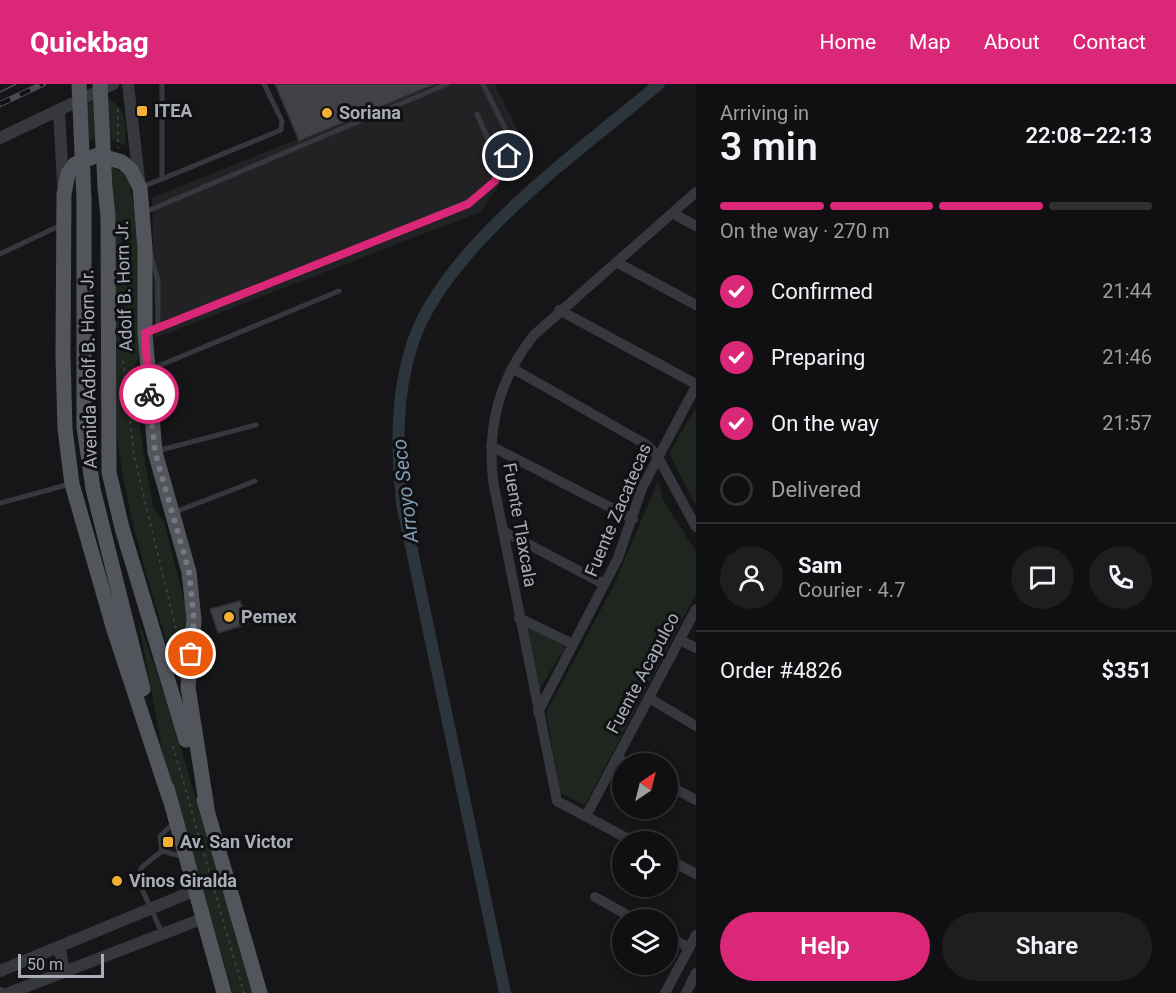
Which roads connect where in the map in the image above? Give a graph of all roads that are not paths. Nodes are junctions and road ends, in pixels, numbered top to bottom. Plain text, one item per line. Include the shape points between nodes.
1 (79, 84) edge
2 (100, 84) edge
3 (113, 84) edge
4 (128, 84) edge
5 (162, 84) edge
6 (264, 84) edge
7 (447, 84) edge
8 (483, 84) edge
9 (59, 110) junction
10 (477, 114) dead end
11 (0, 138) edge
12 (502, 171) junction
13 (162, 179) junction
14 (140, 188) junction
15 (696, 192) edge
16 (64, 194) junction
17 (141, 213) junction
18 (672, 213) junction
19 (63, 224) junction
20 (696, 226) edge
21 (0, 254) edge
22 (616, 262) junction
23 (339, 291) dead end
24 (696, 305) edge
25 (559, 310) junction
26 (152, 330) junction
27 (512, 368) junction
28 (147, 370) junction
29 (696, 385) edge
30 (256, 425) dead end
31 (491, 446) junction
32 (155, 452) junction
33 (658, 457) junction
34 (255, 481) dead end
35 (72, 484) junction
36 (0, 502) edge
37 (173, 513) junction
38 (633, 519) junction
39 (696, 527) edge
40 (503, 531) junction
41 (604, 584) junction
42 (696, 609) edge
43 (519, 618) junction
44 (680, 640) junction
45 (573, 644) junction
46 (696, 648) edge
47 (649, 698) junction
48 (538, 712) junction
49 (696, 726) edge
50 (620, 753) edge
51 (612, 767) edge
52 (678, 790) edge
53 (169, 797) junction
54 (696, 800) edge
55 (207, 808) junction
56 (586, 816) junction
57 (176, 820) junction
58 (614, 831) edge
59 (162, 851) junction
60 (187, 857) junction
61 (678, 864) edge
62 (696, 874) edge
63 (196, 890) junction
64 (594, 897) dead end
65 (152, 908) junction
66 (616, 909) edge
67 (204, 918) junction
68 (162, 933) junction
69 (696, 935) edge
70 (678, 942) edge
71 (55, 948) junction
72 (689, 948) junction
73 (0, 971) edge
74 (64, 972) junction
75 (696, 973) edge
76 (9, 993) edge
77 (224, 993) edge
78 (260, 993) edge
79 (665, 993) edge
80 (686, 993) edge

1 - 53 main road, Avenida Adolf B. Horn Jr., bridge via 84,199 84,427 93,489
2 - 55 main road, Avenida Adolf B. Horn Jr., bridge via 108,216 109,472 122,528
3 - 9 street
4 - 14 street, Adolf B. Horn Jr.
5 - 13 lane
6 - 13 lane via 282,121 281,130
7 - 17 lane
8 - 12 lane via 510,138
9 - 11 street
9 - 16 street
10 - 12 lane
12 - 26 lane via 468,204
13 - 14 lane
14 - 16 main road via 122,162 98,155 75,164 68,174
14 - 17 main road, Adolf B. Horn Jr.
15 - 18 street, Fuente Tlaxcala
16 - 19 main road
17 - 26 main road, Adolf B. Horn Jr.
18 - 20 street
18 - 22 street, Fuente Tlaxcala
19 - 21 lane
19 - 35 main road via 65,429
22 - 24 street
22 - 25 street, Fuente Tlaxcala
23 - 28 lane
25 - 27 street, Fuente Tlaxcala via 534,335
25 - 29 street
26 - 28 main road, Adolf B. Horn Jr.
27 - 31 street, Fuente Tlaxcala via 494,415
27 - 33 street via 638,438
28 - 32 main road, Adolf B. Horn Jr.
29 - 33 street, Fuente Zacatecas
30 - 32 lane
31 - 38 street
31 - 40 street, Fuente Tlaxcala
32 - 37 main road, Adolf B. Horn Jr.
33 - 38 street, Fuente Zacatecas via 642,488
33 - 39 street
34 - 37 lane
35 - 36 lane
35 - 53 main road via 114,630
37 - 55 main road, Adolf B. Horn Jr. via 189,572 194,620 188,687
38 - 41 street, Fuente Zacatecas
40 - 41 street
40 - 43 street, Fuente Tlaxcala
41 - 45 street, Fuente Zacatecas
42 - 44 street, Fuente Acapulco
43 - 45 street
43 - 48 street, Fuente Tlaxcala
44 - 46 street
44 - 47 street, Fuente Acapulco
45 - 48 street, Fuente Zacatecas
47 - 49 street
47 - 50 street, Fuente Acapulco
48 - 56 street, Fuente Tlaxcala via 557,801
51 - 56 street, Fuente Acapulco
52 - 54 street
53 - 57 main road, Avenida Adolf B. Horn Jr.
55 - 78 main road, Avenida Adolf B. Horn Jr.
56 - 58 street
57 - 59 lane via 160,836
57 - 60 main road, Avenida Adolf B. Horn Jr.
59 - 60 lane
59 - 65 lane via 142,867 137,878
60 - 63 main road, Avenida Adolf B. Horn Jr.
61 - 62 street
63 - 65 street
63 - 67 main road, Avenida Adolf B. Horn Jr.
64 - 66 street
65 - 68 lane
65 - 71 street
67 - 68 street
67 - 77 main road, Avenida Adolf B. Horn Jr.
68 - 74 street
69 - 72 street
70 - 72 street
71 - 73 street
71 - 74 street via 61,954
72 - 79 street
74 - 76 street
75 - 80 street

